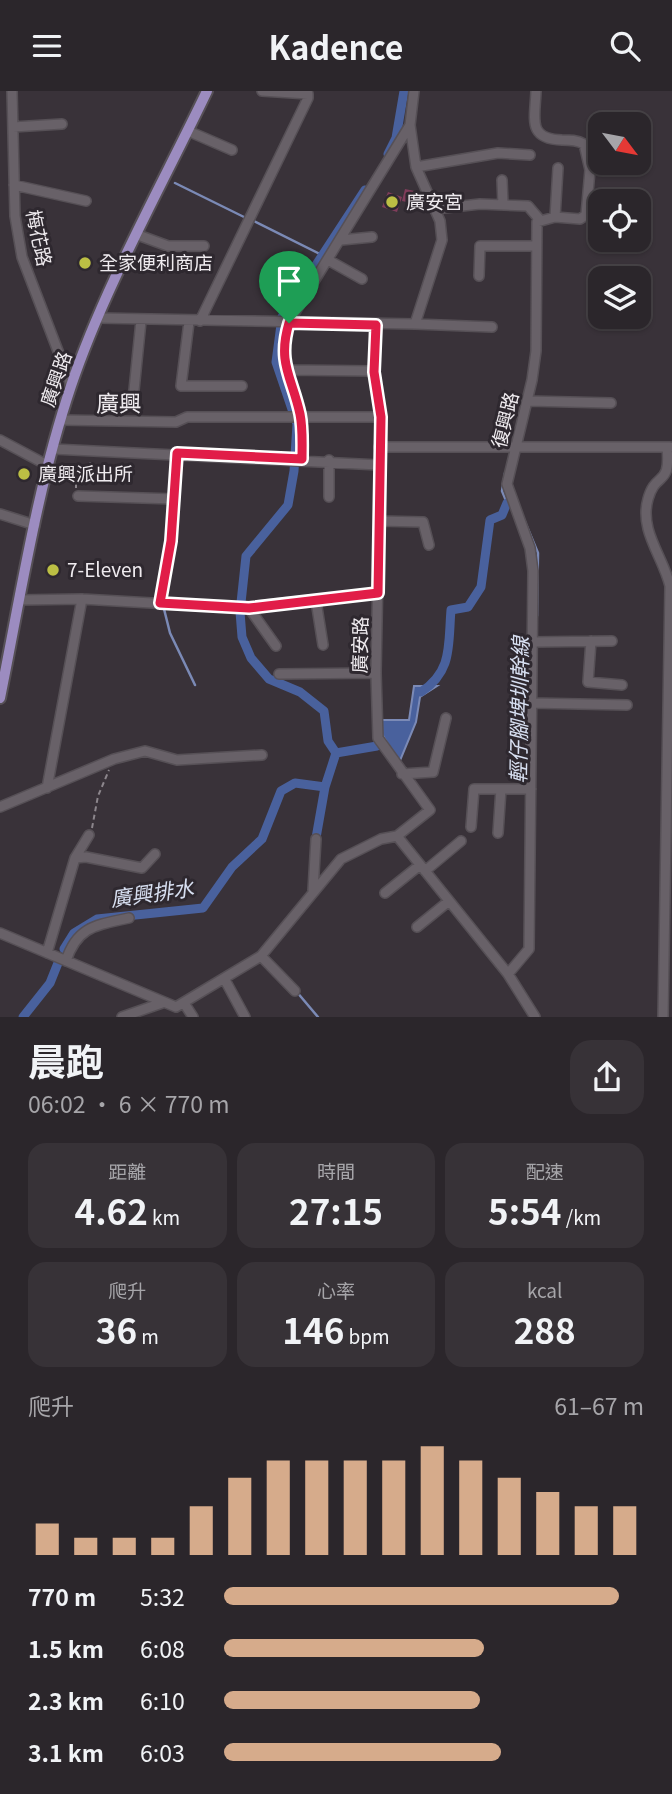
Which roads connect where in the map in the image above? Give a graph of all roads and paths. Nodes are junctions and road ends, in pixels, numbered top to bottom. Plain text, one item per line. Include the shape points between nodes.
1 (12, 91) edge
2 (207, 91) edge
3 (262, 91) edge
4 (414, 91) edge
5 (536, 91) edge
6 (61, 124) dead end
7 (410, 125) junction
8 (13, 127) junction
9 (188, 131) junction
10 (232, 150) dead end
11 (530, 155) dead end
12 (416, 167) junction
13 (558, 168) dead end
14 (502, 180) dead end
15 (14, 185) junction
16 (86, 201) dead end
17 (503, 205) junction
18 (435, 209) junction
19 (555, 217) junction
20 (540, 220) junction
21 (138, 235) junction
22 (372, 237) dead end
23 (341, 240) junction
24 (204, 246) dead end
25 (536, 246) junction
26 (328, 260) junction
27 (479, 276) dead end
28 (362, 279) dead end
29 (98, 318) junction
30 (141, 321) junction
31 (200, 321) junction
32 (188, 322) junction
33 (289, 323) junction
34 (415, 324) junction
35 (376, 325) junction
36 (492, 327) dead end
37 (286, 370) junction
38 (374, 372) junction
39 (71, 385) junction
40 (242, 386) dead end
41 (134, 390) dead end
42 (528, 401) junction
43 (611, 403) dead end
44 (300, 415) junction
45 (381, 417) junction
46 (60, 420) junction
47 (0, 440) edge
48 (379, 447) junction
49 (517, 447) junction
50 (669, 447) edge
51 (53, 449) junction
52 (93, 451) junction
53 (177, 453) junction
54 (302, 459) junction
55 (329, 460) junction
56 (47, 465) junction
57 (379, 465) junction
58 (668, 477) edge
59 (78, 496) joint
60 (329, 497) dead end
61 (175, 499) junction
62 (0, 515) edge
63 (379, 521) junction
64 (35, 525) junction
65 (429, 544) dead end
66 (669, 568) edge
67 (671, 586) edge
68 (378, 593) junction
69 (82, 599) junction
70 (19, 600) junction
71 (316, 601) junction
72 (160, 603) junction
73 (244, 608) junction
74 (591, 641) junction
75 (612, 641) dead end
76 (532, 642) junction
77 (323, 645) dead end
78 (276, 646) dead end
79 (376, 673) junction
80 (279, 674) dead end
81 (622, 685) dead end
82 (0, 698) edge
83 (531, 703) junction
84 (627, 705) dead end
85 (446, 718) dead end
86 (262, 755) dead end
87 (114, 759) junction
88 (402, 774) junction
89 (47, 787) junction
90 (501, 789) junction
91 (531, 789) junction
92 (0, 807) edge
93 (471, 827) dead end
94 (498, 833) dead end
95 (89, 835) joint
96 (397, 836) junction
97 (316, 838) dead end
98 (461, 841) dead end
99 (155, 854) dead end
100 (75, 858) junction
101 (423, 868) junction
102 (313, 890) junction
103 (385, 893) dead end
104 (449, 901) junction
105 (129, 918) dead end
106 (417, 927) dead end
107 (0, 933) edge
108 (52, 955) junction
109 (261, 956) junction
110 (66, 961) junction
111 (508, 974) junction
112 (225, 980) junction
113 (295, 991) dead end
114 (162, 1003) junction
115 (184, 1003) junction
116 (122, 1017) edge
117 (193, 1017) edge
118 (245, 1017) edge
119 (535, 1017) edge
120 (663, 1017) edge

1 - 8 street, 梅花路
2 - 9 main road, 廣興路
3 - 31 street via 308,94 308,99
4 - 7 street
5 - 19 street via 538,134 545,139 578,141 589,156 586,215 580,219
6 - 8 street
7 - 12 street
7 - 23 street
8 - 15 street, 梅花路
9 - 10 street
9 - 21 main road, 廣興路
11 - 12 street via 498,153
12 - 18 street
13 - 19 street
14 - 17 street
15 - 16 street
15 - 39 street, 梅花路 via 22,257
17 - 18 street
17 - 20 street via 528,206
18 - 34 street via 442,240
19 - 20 street
20 - 25 street, 復興路
21 - 24 street via 168,246
21 - 29 main road, 廣興路
22 - 23 street
23 - 26 street
25 - 27 street via 480,246
25 - 42 street, 復興路 via 536,351
26 - 28 street
26 - 33 street
29 - 30 street
29 - 39 main road, 廣興路
30 - 32 street
30 - 41 street
31 - 32 street
31 - 33 street
32 - 40 street via 181,386
33 - 35 street
33 - 37 street via 282,344
34 - 35 street
34 - 36 street
35 - 38 street, 廣安路
37 - 38 street
37 - 44 street
38 - 45 street, 廣安路
39 - 46 main road, 廣興路
42 - 43 street
42 - 49 street, 復興路
44 - 45 street
44 - 46 street via 291,419 187,417 176,422
44 - 54 street
45 - 48 street, 廣安路
46 - 51 main road, 廣興路
47 - 56 street
48 - 49 street
48 - 57 street, 廣安路
49 - 50 street
49 - 76 street, 復興路 via 507,484 530,548
50 - 58 street
51 - 52 street
51 - 56 main road, 廣興路
52 - 53 street
52 - 59 path via 89,473 76,473
53 - 54 street
53 - 61 street
54 - 55 street
55 - 57 street
55 - 60 street
56 - 64 main road, 廣興路
57 - 63 street, 廣安路
58 - 66 street via 654,484 647,501 648,535
59 - 61 street
61 - 72 street
62 - 64 street
63 - 65 street via 423,522
63 - 68 street, 廣安路
64 - 70 main road, 廣興路
66 - 67 street
67 - 120 street
68 - 71 street
68 - 79 street, 廣安路
69 - 70 street
69 - 72 street
69 - 89 street
70 - 82 main road, 廣興路
71 - 73 street
71 - 77 street
72 - 73 street
73 - 78 street
74 - 75 street
74 - 76 street
74 - 81 street via 588,682
76 - 83 street, 復興路
79 - 80 street
79 - 88 street, 廣安路 via 378,738
83 - 84 street
83 - 91 street, 復興路
85 - 88 street via 433,772
86 - 87 street via 177,759 145,751
87 - 89 street
87 - 95 path via 98,796
88 - 96 street, 廣安路 via 430,810
89 - 92 street
90 - 91 street
90 - 93 street via 474,789
90 - 94 street
91 - 111 street, 復興路 via 529,949
95 - 100 street
96 - 101 street
96 - 102 street via 341,859
97 - 102 street
98 - 101 street
99 - 100 street via 142,868
100 - 108 street
101 - 103 street
101 - 104 street
102 - 109 street
104 - 106 street
104 - 111 street
105 - 110 street via 84,931
107 - 108 street
108 - 110 street
109 - 112 street
109 - 113 street
110 - 114 street
111 - 119 street
112 - 115 street
112 - 118 street
114 - 115 street via 176,1007
114 - 116 street
115 - 117 street

